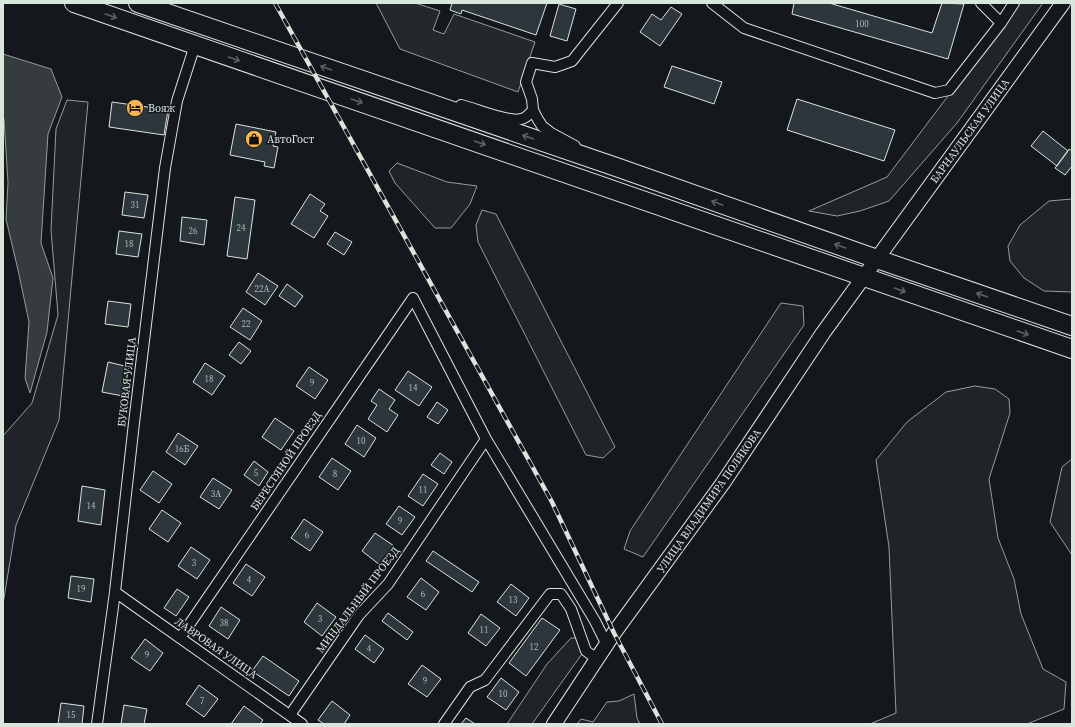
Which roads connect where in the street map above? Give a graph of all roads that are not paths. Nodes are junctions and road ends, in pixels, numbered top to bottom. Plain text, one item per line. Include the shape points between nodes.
1 (74, 3) edge
2 (138, 3) edge
3 (618, 3) edge
4 (712, 3) edge
5 (981, 3) edge
6 (1014, 3) edge
7 (1064, 3) edge
8 (1001, 23) junction
9 (195, 45) junction
10 (422, 101) junction
11 (533, 110) junction
12 (590, 158) junction
13 (876, 260) junction
14 (864, 278) junction
15 (1072, 326) edge
16 (1072, 349) edge
17 (486, 439) junction
18 (115, 592) junction
19 (180, 638) junction
20 (607, 644) junction
21 (597, 659) junction
22 (290, 715) junction
23 (97, 724) edge
24 (302, 724) edge
25 (444, 724) edge
26 (554, 724) edge

1 -> 9 highway
10 -> 2 highway
3 - 11 street via 572,62 555,67 532,63 526,82
4 - 8 street via 744,28 935,94 949,90
5 - 8 street
6 - 8 street
7 - 13 street, БАРНАУЛЬСКАЯ УЛИЦА
9 -> 14 highway
9 - 18 street, БУКОВАЯ УЛИЦА via 177,101 165,168
10 - 11 street via 463,106 519,120 527,117
12 -> 10 highway
11 - 12 street via 542,126
13 -> 12 highway
13 - 14 street, БАРНАУЛЬСКАЯ УЛИЦА
15 -> 13 highway
14 -> 16 highway
14 - 20 street, УЛИЦА ВЛАДИМИРА ПОЛЯКОВА via 823,333 723,483
17 - 19 street, БЕРЕСТЯНОЙ ПРОЕЗД via 413,298
17 - 20 street
17 - 22 street, МИНДАЛЬНЫЙ ПРОЕЗД via 388,584 359,615
18 - 19 street, ЛАВРОВАЯ УЛИЦА
18 - 23 street, БУКОВАЯ УЛИЦА
19 - 22 street, ЛАВРОВАЯ УЛИЦА
20 - 21 street, УЛИЦА ВЛАДИМИРА ПОЛЯКОВА
21 - 25 street via 586,651 571,609 561,594 550,594 485,680 470,687
21 - 26 street, УЛИЦА ВЛАДИМИРА ПОЛЯКОВА
22 - 24 street, ЛАВРОВАЯ УЛИЦА

